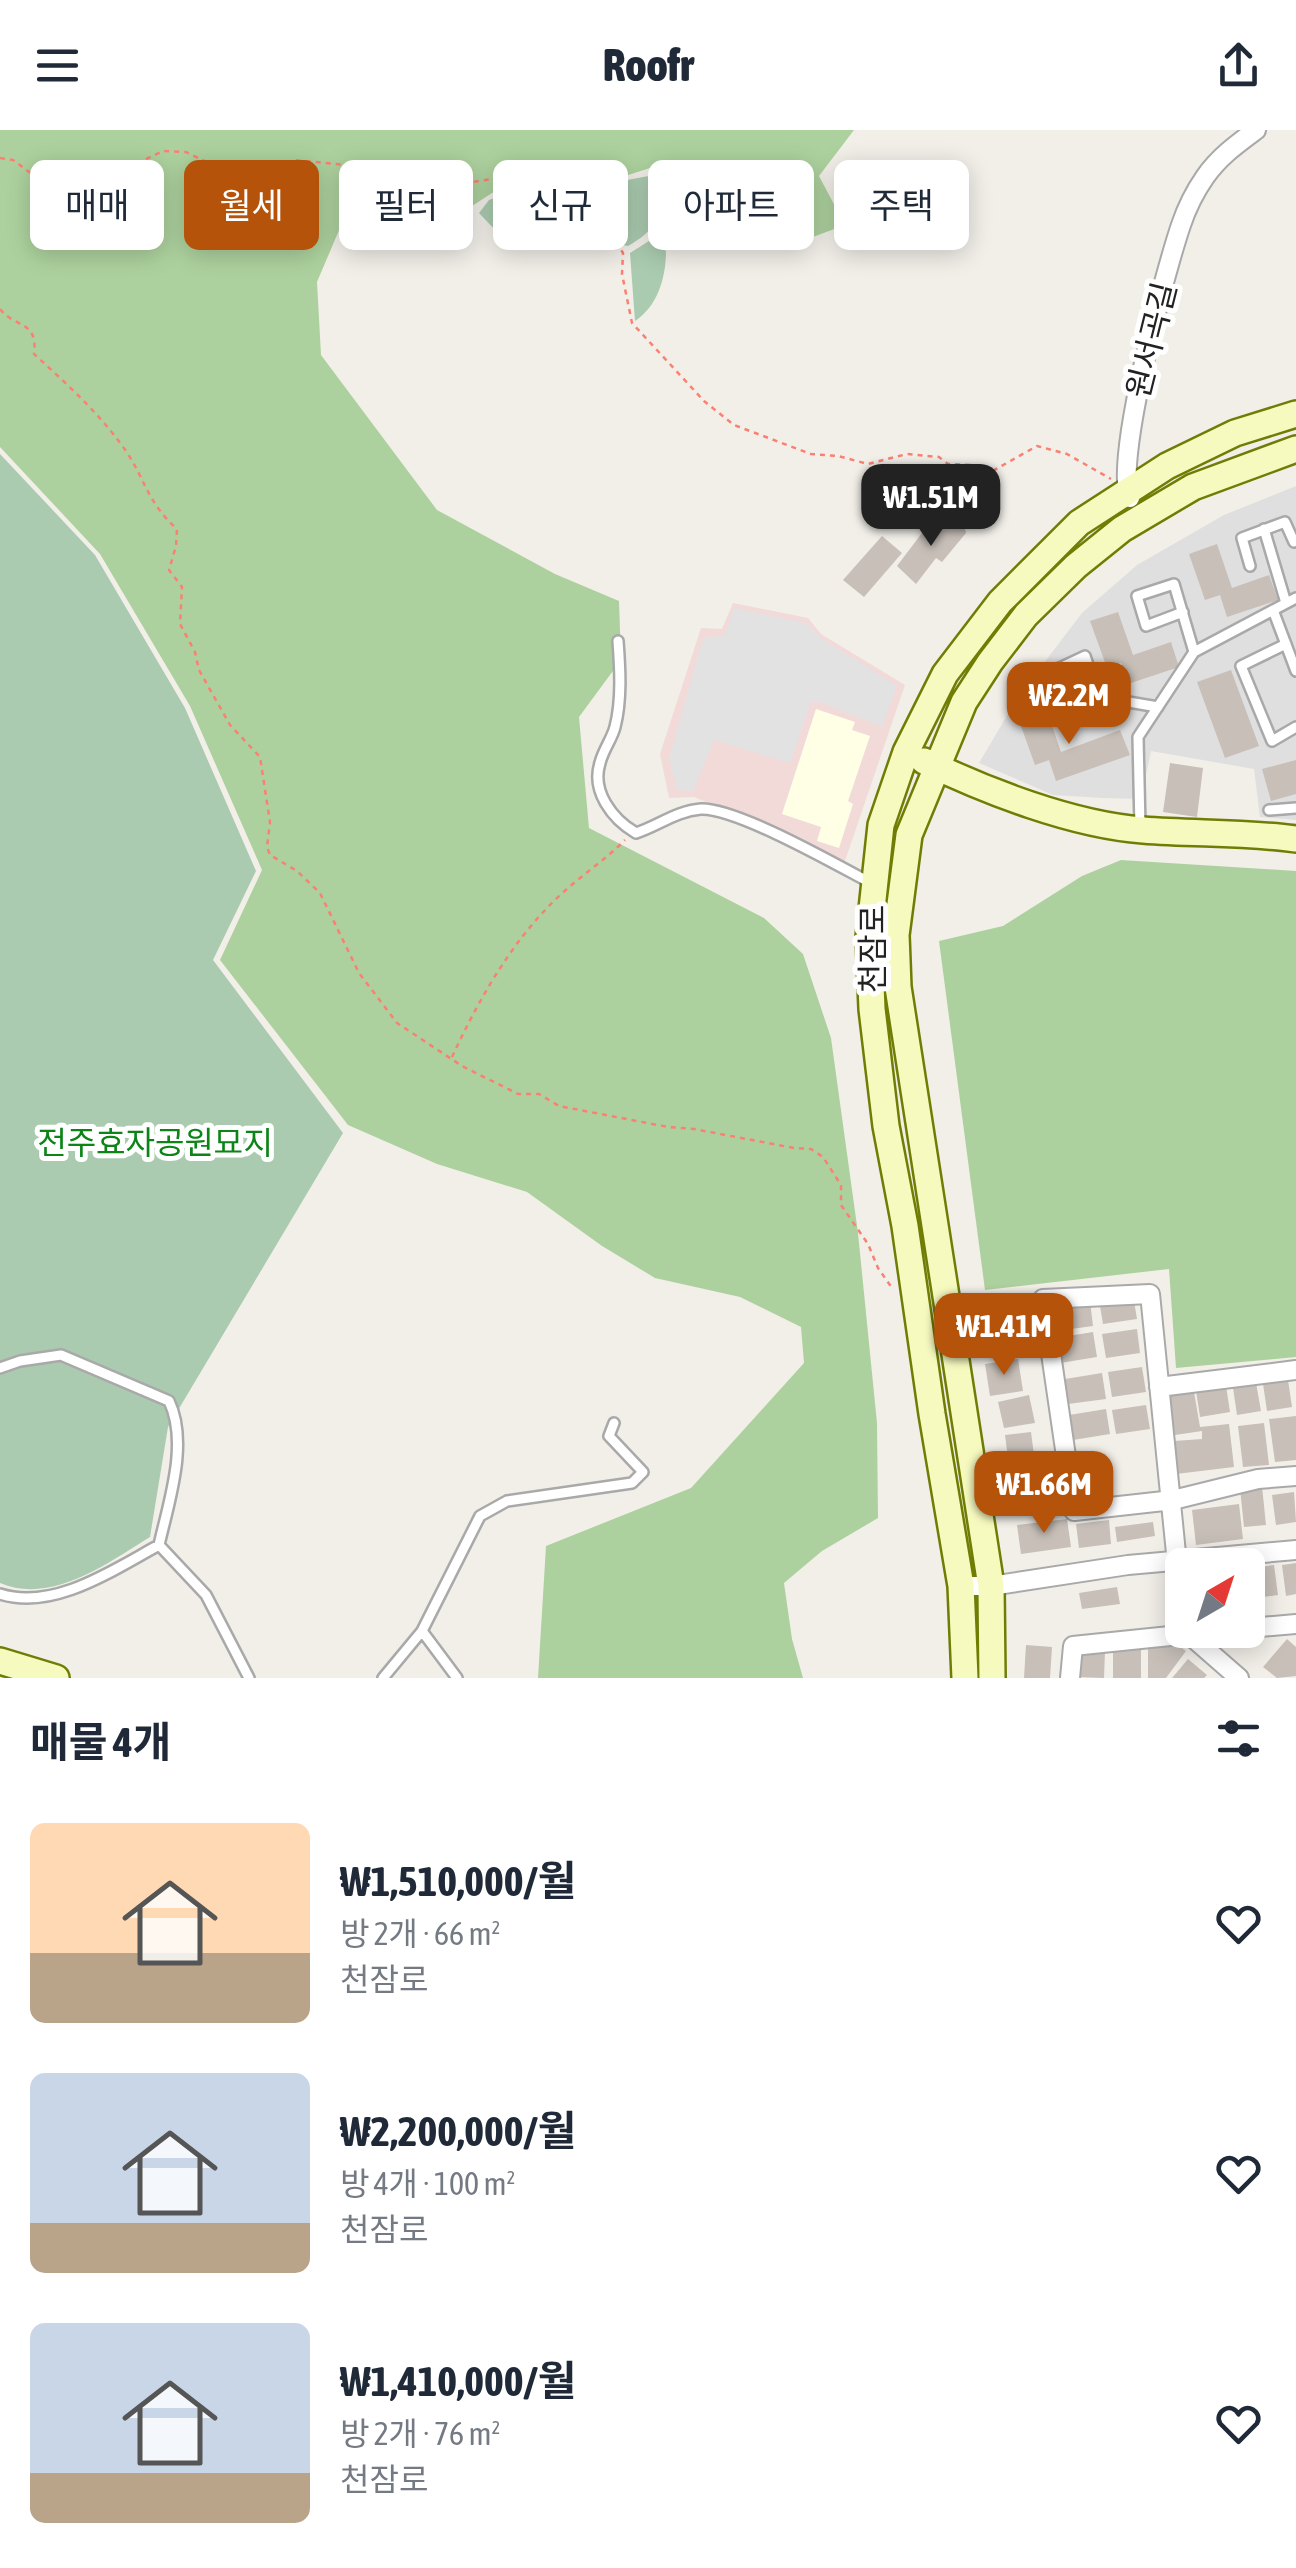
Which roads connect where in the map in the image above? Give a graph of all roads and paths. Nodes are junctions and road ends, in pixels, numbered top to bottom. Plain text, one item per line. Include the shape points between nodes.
1 (1256, 130) edge
2 (0, 158) edge
3 (0, 309) edge
4 (1296, 414) edge
5 (1296, 449) edge
6 (1126, 489) junction
7 (1140, 517) junction
8 (1264, 529) junction
9 (1294, 542) edge
10 (1250, 566) dead end
11 (1296, 598) edge
12 (1286, 603) junction
13 (1272, 610) junction
14 (1182, 612) junction
15 (618, 642) dead end
16 (1286, 644) junction
17 (1194, 652) junction
18 (1296, 671) edge
19 (1099, 697) junction
20 (1158, 706) junction
21 (1296, 727) edge
22 (906, 752) junction
23 (935, 766) junction
24 (1296, 808) edge
25 (1269, 810) dead end
26 (1140, 830) junction
27 (629, 836) dead end
28 (1296, 839) edge
29 (873, 884) junction
30 (452, 1058) junction
31 (915, 1307) junction
32 (0, 1368) edge
33 (1296, 1370) edge
34 (1159, 1387) junction
35 (614, 1423) dead end
36 (1296, 1476) edge
37 (1173, 1500) junction
38 (158, 1544) junction
39 (1176, 1548) edge
40 (1296, 1550) edge
41 (1265, 1553) edge
42 (1165, 1563) edge
43 (961, 1586) junction
44 (992, 1586) junction
45 (0, 1594) edge
46 (1296, 1624) edge
47 (1265, 1627) edge
48 (422, 1631) junction
49 (1165, 1634) edge
50 (1203, 1648) edge
51 (0, 1661) edge
52 (56, 1678) edge
53 (250, 1678) edge
54 (383, 1678) edge
55 (457, 1678) edge
56 (965, 1678) edge
57 (992, 1678) edge
58 (1070, 1678) edge
59 (1239, 1678) edge

1 - 6 street, 원서곡길 via 1204,178 1182,222 1128,432
2 - 6 path via 13,160 48,187 111,176 163,151 186,152 237,178 294,160 365,163 473,182 535,178 591,201 623,254 632,323 734,425 811,454 868,464 907,454 939,456 989,474 1037,446 1067,454
3 - 30 path via 29,328 34,354 106,425 151,501 177,529 168,570 182,587 180,624 230,725 260,758 270,855 320,893 359,973 397,1023
4 - 6 street, 천잠로 via 1234,433
5 - 7 street, 천잠로 via 1193,487
6 - 7 street
6 - 22 street, 천잠로 via 1079,523 1000,602 945,674
7 - 23 street, 천잠로 via 1026,615 964,702
8 - 9 lane via 1285,522
8 - 10 lane via 1242,538
8 - 12 lane
11 - 12 lane
12 - 13 lane
13 - 16 lane
13 - 17 lane
14 - 14 lane via 1174,584 1138,596 1146,626
14 - 17 lane
15 - 29 lane via 615,727 598,766 598,786 611,813 636,834 672,816 719,811
16 - 18 lane
16 - 21 lane via 1242,666 1272,741
17 - 20 lane
19 - 19 lane via 1085,656 1054,670 1072,718
19 - 20 lane
20 - 26 lane via 1138,737
22 - 23 street
22 - 29 street, 천잠로 via 880,825
23 - 26 street via 1050,811
23 - 44 street, 천잠로 via 909,835 896,936 898,987
24 - 25 lane
26 - 28 street
27 - 30 path via 550,905 510,952
29 - 31 street, 천잠로 via 872,1008
30 - 31 path via 518,1094 539,1094 559,1106 812,1149 841,1185 841,1205 878,1268
31 - 43 street, 천잠로
32 - 38 lane via 61,1355 169,1401 177,1418 173,1483
33 - 34 street
34 - 37 street
34 - 37 street via 1150,1294 1044,1299 1074,1511
35 - 48 lane via 609,1436 643,1472 632,1483 507,1501 480,1516
36 - 37 street
37 - 39 street
38 - 45 lane via 92,1582 29,1598
38 - 53 lane via 206,1595
40 - 41 street
42 - 44 street
43 - 44 street
43 - 56 street, 천잠로
44 - 57 street, 천잠로
46 - 47 street
48 - 54 lane
48 - 55 lane
49 - 58 street via 1073,1646
50 - 59 street
51 - 52 street

